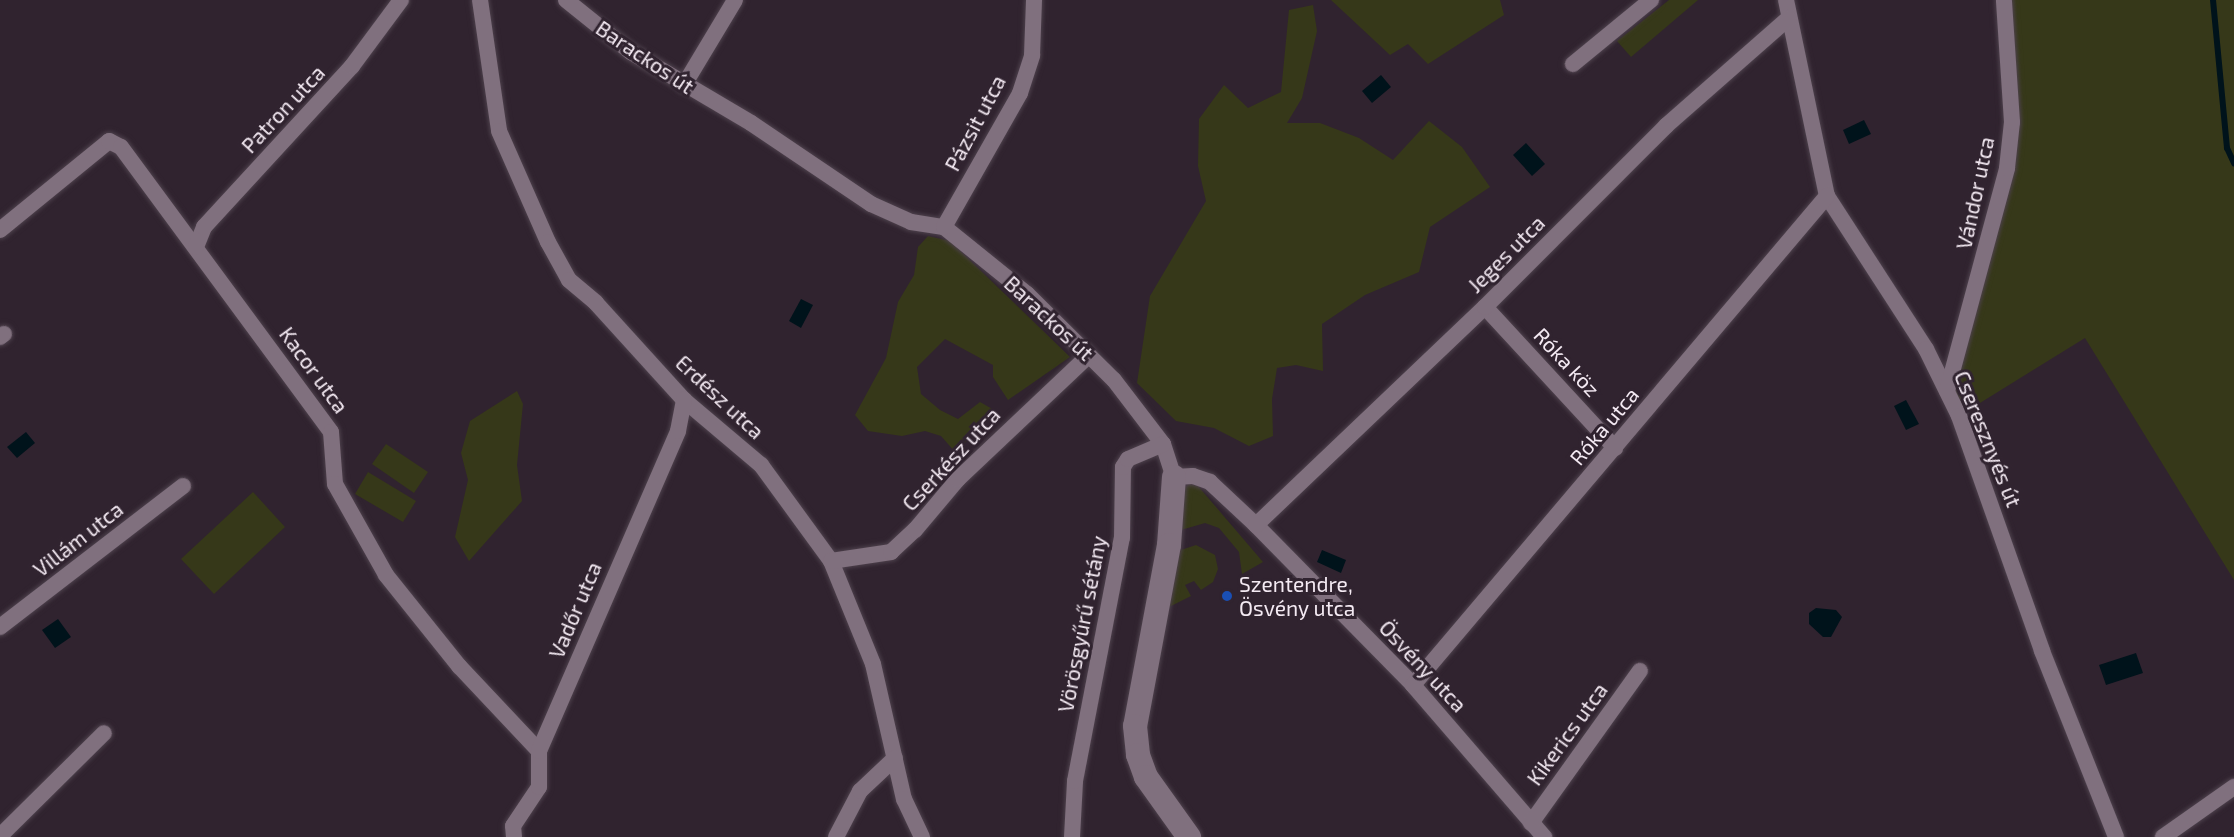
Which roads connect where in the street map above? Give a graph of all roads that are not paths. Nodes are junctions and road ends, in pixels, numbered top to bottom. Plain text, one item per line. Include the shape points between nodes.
1 (401, 0) edge
2 (480, 0) edge
3 (566, 0) edge
4 (735, 0) edge
5 (1034, 0) edge
6 (1651, 0) edge
7 (1786, 0) edge
8 (2004, 0) edge
9 (1789, 18) junction
10 (1573, 64) dead end
11 (684, 86) junction
12 (1827, 196) junction
13 (944, 228) junction
14 (0, 230) edge
15 (196, 247) junction
16 (1485, 307) junction
17 (1089, 355) junction
18 (1947, 391) junction
19 (684, 400) junction
20 (1163, 444) junction
21 (1615, 448) junction
22 (1174, 477) junction
23 (183, 486) dead end
24 (1256, 525) junction
25 (831, 561) junction
26 (0, 627) edge
27 (1640, 671) dead end
28 (1413, 685) junction
29 (104, 733) dead end
30 (539, 751) junction
31 (895, 758) junction
32 (2234, 787) edge
33 (1531, 823) junction
34 (0, 836) edge
35 (514, 837) edge
36 (836, 837) edge
37 (922, 837) edge
38 (1072, 837) edge
39 (1189, 837) edge
40 (1544, 837) edge
41 (2116, 837) edge
42 (2163, 837) edge

1 - 15 street, Patron utca via 352,66 204,227
2 - 19 street, Erdész utca via 499,131 548,242 569,280 596,303
3 - 11 street, Barackos út via 631,52
4 - 11 street
5 - 13 street, Pázsit utca via 1032,55 1020,93
6 - 10 street
7 - 9 street, Cseresznyés út
8 - 18 street, Vándor utca via 2012,122 2007,168
9 - 12 street, Cseresznyés út
9 - 16 street, Jeges utca via 1666,124
11 - 13 street, Barackos út via 751,123 872,204 911,222
12 - 18 street, Cseresznyés út via 1926,349
12 - 21 street, Róka utca
13 - 17 street, Barackos út via 1027,294
14 - 15 street, Kacor utca via 109,141 121,147
15 - 30 street, Kacor utca via 331,432 335,484 386,575 459,666
16 - 21 street, Róka köz
16 - 24 street, Jeges utca
17 - 20 street, Barackos út via 1114,380
17 - 25 street, Cserkész utca via 958,479 891,552
18 - 41 street, Cseresznyés út via 2042,651
19 - 25 street, Erdész utca via 761,465
19 - 30 street, Vadőr utca via 678,430
20 - 22 street, Barackos út
20 - 38 street, Vörösgyűrű sétány via 1128,459 1123,467 1122,538 1075,781
21 - 28 street, Róka utca
22 - 24 street, Ösvény utca via 1193,476 1210,483
22 - 39 street, Barackos út via 1169,545 1135,726 1146,777
23 - 26 street, Villám utca
24 - 28 street, Ösvény utca
25 - 31 street, Erdész utca via 873,664
27 - 33 street, Kikerics utca
28 - 33 street, Ösvény utca
29 - 34 street
30 - 35 street, Vadőr utca via 539,787 513,826
31 - 36 street via 860,791
31 - 37 street, Erdész utca via 904,799
32 - 42 street
33 - 40 street, Ösvény utca

